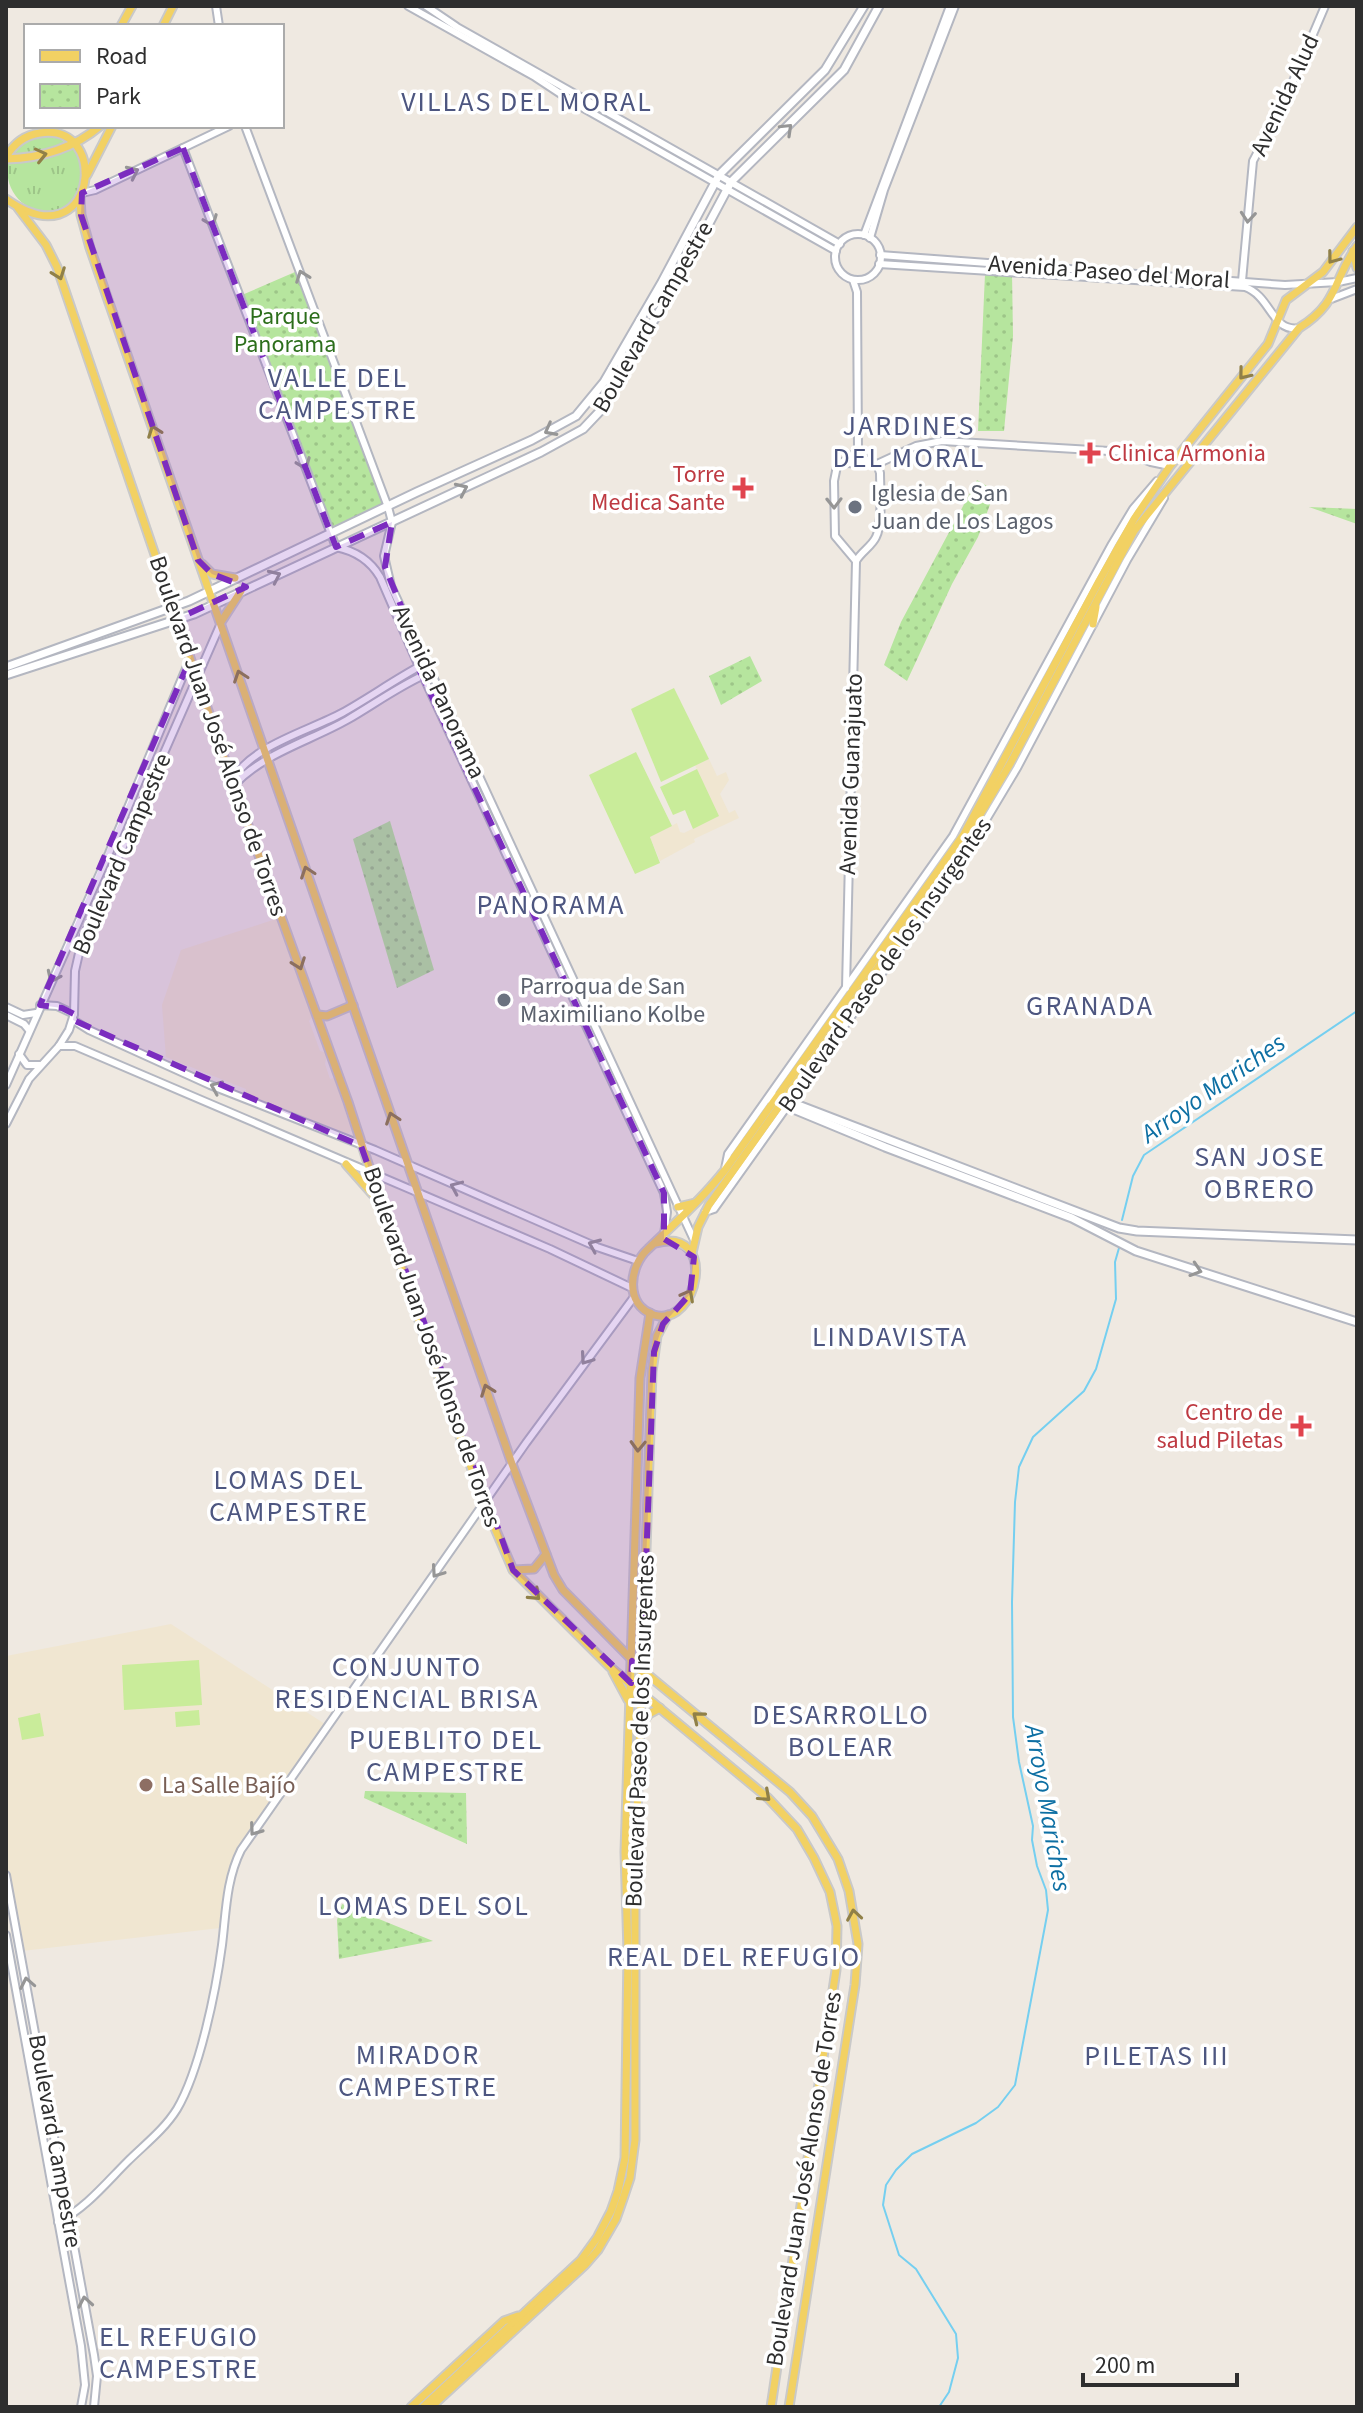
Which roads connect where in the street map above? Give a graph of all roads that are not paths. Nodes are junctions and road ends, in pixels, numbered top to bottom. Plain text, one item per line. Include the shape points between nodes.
1 (132, 6) edge
2 (173, 6) edge
3 (408, 6) edge
4 (426, 6) edge
5 (864, 6) edge
6 (879, 6) edge
7 (952, 6) edge
8 (1325, 6) edge
9 (438, 10) edge
10 (122, 24) edge
11 (164, 24) edge
12 (443, 26) junction
13 (850, 32) junction
14 (866, 32) junction
15 (44, 128) edge
16 (97, 128) edge
17 (111, 128) edge
18 (225, 128) edge
19 (246, 128) edge
20 (35, 134) junction
21 (23, 139) junction
22 (6, 143) edge
23 (74, 143) junction
24 (183, 148) junction
25 (6, 158) edge
26 (86, 177) junction
27 (717, 179) junction
28 (728, 186) junction
29 (6, 192) edge
30 (81, 195) junction
31 (6, 199) edge
32 (16, 207) junction
33 (1357, 227) edge
34 (867, 237) junction
35 (838, 247) junction
36 (1355, 249) edge
37 (880, 255) junction
38 (879, 264) junction
39 (1357, 268) edge
40 (1357, 278) edge
41 (864, 279) junction
42 (853, 280) junction
43 (1242, 281) junction
44 (1338, 282) junction
45 (1304, 284) junction
46 (1357, 289) edge
47 (857, 292) junction
48 (1331, 299) junction
49 (1277, 319) junction
50 (1299, 328) junction
51 (1203, 423) junction
52 (858, 451) junction
53 (1128, 453) junction
54 (1177, 455) junction
55 (1197, 455) junction
56 (841, 463) junction
57 (877, 464) junction
58 (1168, 469) junction
59 (1165, 495) junction
60 (388, 507) junction
61 (392, 522) junction
62 (331, 533) junction
63 (872, 542) junction
64 (841, 544) junction
65 (336, 547) junction
66 (198, 560) junction
67 (1103, 560) junction
68 (856, 561) junction
69 (243, 574) junction
70 (235, 578) junction
71 (1099, 581) junction
72 (245, 590) junction
73 (210, 591) junction
74 (1097, 601) junction
75 (214, 604) junction
76 (173, 607) junction
77 (177, 619) junction
78 (221, 622) junction
79 (1093, 624) junction
80 (47, 657) junction
81 (191, 657) junction
82 (422, 665) junction
83 (6, 667) edge
84 (426, 674) junction
85 (6, 675) edge
86 (198, 677) junction
87 (1029, 714) junction
88 (1019, 716) junction
89 (263, 756) junction
90 (233, 783) junction
91 (963, 820) junction
92 (975, 825) junction
93 (964, 834) junction
94 (974, 840) junction
95 (89, 898) junction
96 (99, 902) junction
97 (907, 939) junction
98 (890, 948) junction
99 (846, 987) junction
100 (846, 1000) junction
101 (40, 1005) junction
102 (353, 1005) junction
103 (6, 1007) edge
104 (36, 1013) junction
105 (845, 1013) junction
106 (6, 1015) edge
107 (318, 1015) junction
108 (74, 1017) junction
109 (845, 1026) junction
110 (29, 1031) junction
111 (59, 1046) junction
112 (19, 1054) junction
113 (40, 1065) junction
114 (6, 1085) edge
115 (779, 1101) junction
116 (6, 1124) edge
117 (361, 1146) junction
118 (346, 1164) junction
119 (409, 1165) junction
120 (370, 1173) junction
121 (419, 1194) junction
122 (379, 1201) junction
123 (697, 1203) junction
124 (678, 1207) junction
125 (683, 1217) junction
126 (1110, 1225) junction
127 (1137, 1231) junction
128 (664, 1235) junction
129 (1110, 1235) junction
130 (694, 1240) junction
131 (1357, 1240) edge
132 (656, 1243) junction
133 (1133, 1249) junction
134 (692, 1253) junction
135 (638, 1261) junction
136 (632, 1288) junction
137 (634, 1297) junction
138 (650, 1313) junction
139 (668, 1315) junction
140 (1357, 1322) edge
141 (512, 1464) junction
142 (484, 1503) junction
143 (546, 1554) junction
144 (513, 1570) junction
145 (632, 1632) junction
146 (614, 1641) junction
147 (632, 1661) junction
148 (610, 1667) junction
149 (642, 1670) junction
150 (631, 1683) junction
151 (641, 1692) junction
152 (629, 1704) junction
153 (660, 1708) junction
154 (640, 1726) junction
155 (6, 1875) edge
156 (6, 1935) edge
157 (69, 2217) junction
158 (58, 2222) junction
159 (784, 2308) junction
160 (803, 2311) junction
161 (520, 2316) junction
162 (772, 2388) junction
163 (790, 2390) junction
164 (81, 2407) edge
165 (94, 2407) edge
166 (411, 2407) edge
167 (423, 2407) edge
168 (431, 2407) edge
169 (771, 2407) edge
170 (789, 2407) edge

1 - 10 main road
2 - 11 main road
3 - 12 street
4 - 9 street
5 - 13 main road, Boulevard Campestre
6 - 14 main road, Boulevard Campestre
7 - 34 street
8 -> 43 street, Avenida Alud via 1252,167
9 - 12 street
9 - 27 street via 457,27
12 - 27 street
13 - 14 main road
13 - 27 main road, Boulevard Campestre via 818,79
28 -> 14 main road, Boulevard Campestre via 844,70
15 - 20 main road
16 - 23 main road
17 - 26 main road
18 - 24 street
60 -> 19 street, Avenida Panorama
20 - 21 main road
20 - 23 main road via 60,135
21 - 22 main road
21 - 25 main road
25 -> 23 main road via 39,156
23 - 26 main road via 86,163
30 -> 24 street
24 -> 62 street
26 - 30 main road
27 - 28 street
27 -> 60 main road, Boulevard Campestre via 604,382 576,416
28 - 35 street
61 -> 28 main road, Boulevard Campestre via 589,424 650,329
29 - 32 main road
30 - 32 main road via 71,208 51,217
66 -> 30 main road, Boulevard Juan José Alonso de Torres via 90,248
31 - 32 main road
32 -> 76 main road, Boulevard Juan José Alonso de Torres via 57,267
33 -> 45 main road, Boulevard Paseo de los Insurgentes via 1323,272
34 - 35 street via 851,236
34 - 37 street
35 - 42 street via 839,269
36 - 39 main road
36 - 44 main road, Boulevard Paseo de los Insurgentes
37 - 38 street
37 - 43 street, Avenida Paseo del Moral
38 - 41 street
38 - 49 street, Avenida Paseo del Moral via 1245,287 1259,294
40 - 44 street, Avenida Paseo del Moral
41 - 42 street
41 - 47 street
42 - 47 street
43 - 45 street, Avenida Paseo del Moral
44 - 45 street, Avenida Paseo del Moral
44 - 48 main road, Boulevard Paseo de los Insurgentes
45 - 49 main road, Boulevard Paseo de los Insurgentes via 1286,300
46 - 48 street
47 - 52 street
48 - 50 main road, Boulevard Paseo de los Insurgentes
49 - 50 street, Avenida Paseo del Moral via 1288,329
49 -> 51 main road, Boulevard Paseo de los Insurgentes via 1268,344
50 - 55 main road, Boulevard Paseo de los Insurgentes
51 - 54 main road, Boulevard Paseo de los Insurgentes
51 - 55 main road via 1195,439
52 - 56 street
52 - 57 street
53 - 54 street
53 - 57 street via 942,441
53 - 58 street
54 - 58 main road, Boulevard Paseo de los Insurgentes
55 - 58 main road
55 - 59 main road, Boulevard Paseo de los Insurgentes
56 - 57 street
56 -> 64 street via 834,481 835,533
57 - 63 street via 879,528
58 - 67 street, Boulevard Paseo de los Insurgentes via 1133,509
58 - 71 main road, Boulevard Paseo de los Insurgentes
59 - 74 main road, Boulevard Paseo de los Insurgentes via 1134,531
59 - 79 street, Boulevard Paseo de los Insurgentes
60 - 61 street, Avenida Panorama
60 - 62 main road, Boulevard Campestre
61 - 65 main road, Boulevard Campestre
61 - 82 street, Avenida Panorama via 385,548 387,577
62 - 65 street
62 - 69 main road, Boulevard Campestre
63 - 64 street
63 - 68 street
64 - 68 street
72 -> 65 main road, Boulevard Campestre
65 - 82 street, Avenida Panorama via 357,553 375,569
66 - 70 main road via 212,574
66 - 73 main road, Boulevard Juan José Alonso de Torres
67 - 71 main road
67 - 88 street, Boulevard Paseo de los Insurgentes
68 - 99 street, Avenida Guanajuato
69 - 70 main road, Boulevard Campestre
69 - 72 main road
70 - 73 main road, Boulevard Campestre
71 - 87 main road, Boulevard Paseo de los Insurgentes
72 - 75 main road, Boulevard Campestre
72 - 78 main road
73 - 75 main road, Boulevard Juan José Alonso de Torres
73 - 76 main road, Boulevard Campestre
74 - 79 main road
74 - 92 main road, Boulevard Paseo de los Insurgentes
75 - 77 main road, Boulevard Campestre
75 - 78 main road, Boulevard Juan José Alonso de Torres
76 - 77 main road, Boulevard Juan José Alonso de Torres
76 - 80 main road, Boulevard Campestre
77 - 80 main road, Boulevard Campestre
77 - 81 main road, Boulevard Juan José Alonso de Torres
78 - 86 street, Boulevard Campestre
89 -> 78 main road, Boulevard Juan José Alonso de Torres
79 - 94 street, Boulevard Paseo de los Insurgentes
80 - 83 main road
80 - 85 main road
81 - 86 main road, Boulevard Juan José Alonso de Torres
81 - 95 street, Boulevard Campestre
82 - 84 street, Avenida Panorama
82 - 89 street
84 - 89 street via 347,720
84 - 124 street, Avenida Panorama
84 - 128 street, Avenida Panorama via 664,1193
86 - 90 main road, Boulevard Juan José Alonso de Torres
86 - 96 street, Boulevard Campestre
87 - 88 main road
87 - 93 main road, Boulevard Paseo de los Insurgentes
88 - 91 street, Boulevard Paseo de los Insurgentes
89 - 90 street via 239,770
102 -> 89 main road, Boulevard Juan José Alonso de Torres
90 -> 107 main road, Boulevard Juan José Alonso de Torres
91 - 93 main road
91 - 99 street, Boulevard Paseo de los Insurgentes
92 - 94 main road
92 - 98 main road, Boulevard Paseo de los Insurgentes
93 - 100 main road, Boulevard Paseo de los Insurgentes
94 - 97 street, Boulevard Paseo de los Insurgentes
95 - 96 street
95 -> 101 street, Boulevard Campestre
96 - 108 street, Boulevard Campestre via 77,957
97 - 98 main road
97 - 109 street, Boulevard Paseo de los Insurgentes
98 - 105 main road, Boulevard Paseo de los Insurgentes
99 - 100 street, Avenida Guanajuato
99 - 115 street, Boulevard Paseo de los Insurgentes
100 - 105 street, Avenida Guanajuato
100 - 115 main road, Boulevard Paseo de los Insurgentes
101 - 104 street, Boulevard Campestre
101 - 108 street via 57,1006
102 - 107 main road
119 -> 102 main road, Boulevard Juan José Alonso de Torres
103 - 104 street via 23,1015
104 - 110 street, Boulevard Campestre
105 - 109 street, Avenida Guanajuato
105 - 115 main road, Boulevard Paseo de los Insurgentes
106 - 110 street
107 - 117 main road, Boulevard Juan José Alonso de Torres
108 - 111 street, Boulevard Campestre
117 -> 108 street via 210,1085 82,1027
109 - 115 street, Boulevard Paseo de los Insurgentes
110 - 112 street, Boulevard Campestre
111 - 113 street, Boulevard Campestre
111 - 118 street via 75,1046
112 - 113 street via 27,1065
112 - 114 street, Boulevard Campestre
113 - 116 street, Boulevard Campestre
115 - 123 main road, Boulevard Paseo de los Insurgentes
115 - 126 main road
115 - 129 main road
115 - 130 main road, Boulevard Paseo de los Insurgentes via 705,1212
117 - 119 street
117 - 120 main road, Boulevard Juan José Alonso de Torres
118 - 120 street
118 - 122 main road
119 - 121 main road, Boulevard Juan José Alonso de Torres
135 -> 119 street
120 - 121 street
120 - 122 main road, Boulevard Juan José Alonso de Torres
121 - 136 street
141 -> 121 main road, Boulevard Juan José Alonso de Torres
122 - 142 main road, Boulevard Juan José Alonso de Torres
123 - 124 main road
123 - 125 main road, Boulevard Paseo de los Insurgentes
124 - 125 street, Avenida Panorama
125 - 128 main road, Boulevard Paseo de los Insurgentes
125 - 130 street, Avenida Panorama
126 - 127 main road
126 - 129 main road
127 - 131 main road
127 - 133 main road via 1130,1240
128 - 132 main road, Boulevard Paseo de los Insurgentes
129 - 133 main road
130 - 134 main road, Boulevard Paseo de los Insurgentes
132 - 134 main road via 677,1243
132 - 135 main road
133 -> 140 main road
139 -> 134 main road via 681,1307 693,1287
135 - 136 main road
136 - 137 main road
137 - 138 main road
137 -> 141 street
138 - 139 main road
138 -> 145 main road, Boulevard Paseo de los Insurgentes via 640,1378
139 - 149 main road, Boulevard Paseo de los Insurgentes via 657,1336 652,1372
141 - 142 street
141 - 143 main road, Boulevard Juan José Alonso de Torres
142 - 144 main road, Boulevard Juan José Alonso de Torres
142 -> 157 street via 241,1850 229,1884 215,1986 176,2110
143 - 144 main road via 534,1569
143 - 146 main road, Boulevard Juan José Alonso de Torres via 563,1590
144 -> 148 main road, Boulevard Juan José Alonso de Torres
145 - 146 main road
145 - 147 main road, Boulevard Paseo de los Insurgentes
146 - 147 main road, Boulevard Juan José Alonso de Torres
147 - 149 main road, Boulevard Juan José Alonso de Torres
147 - 150 main road, Boulevard Paseo de los Insurgentes
148 - 150 main road, Boulevard Juan José Alonso de Torres
148 - 152 main road
149 - 151 main road, Boulevard Paseo de los Insurgentes
160 -> 149 main road, Boulevard Juan José Alonso de Torres via 855,1985 858,1944 849,1891 826,1836 805,1807
150 - 151 main road, Boulevard Juan José Alonso de Torres
150 - 152 main road, Boulevard Paseo de los Insurgentes
151 - 153 main road, Boulevard Juan José Alonso de Torres
151 - 154 main road, Boulevard Paseo de los Insurgentes
152 - 161 main road, Boulevard Paseo de los Insurgentes via 623,2168 593,2245
153 - 154 main road
153 -> 159 main road, Boulevard Juan José Alonso de Torres via 787,1818 814,1858 835,1911 836,1970
154 - 168 main road, Boulevard Paseo de los Insurgentes via 635,2140 627,2189 592,2258
157 -> 155 street, Boulevard Campestre
156 - 158 street, Boulevard Campestre
157 - 158 street
165 -> 157 street, Boulevard Campestre via 94,2355
158 - 164 street, Boulevard Campestre via 84,2369
159 - 160 main road
159 - 162 main road, Boulevard Juan José Alonso de Torres
160 - 163 main road, Boulevard Juan José Alonso de Torres
161 - 166 main road via 504,2321
161 - 167 main road, Boulevard Paseo de los Insurgentes
162 - 163 main road via 783,2384
162 - 169 main road, Boulevard Juan José Alonso de Torres
163 - 170 main road, Boulevard Juan José Alonso de Torres

